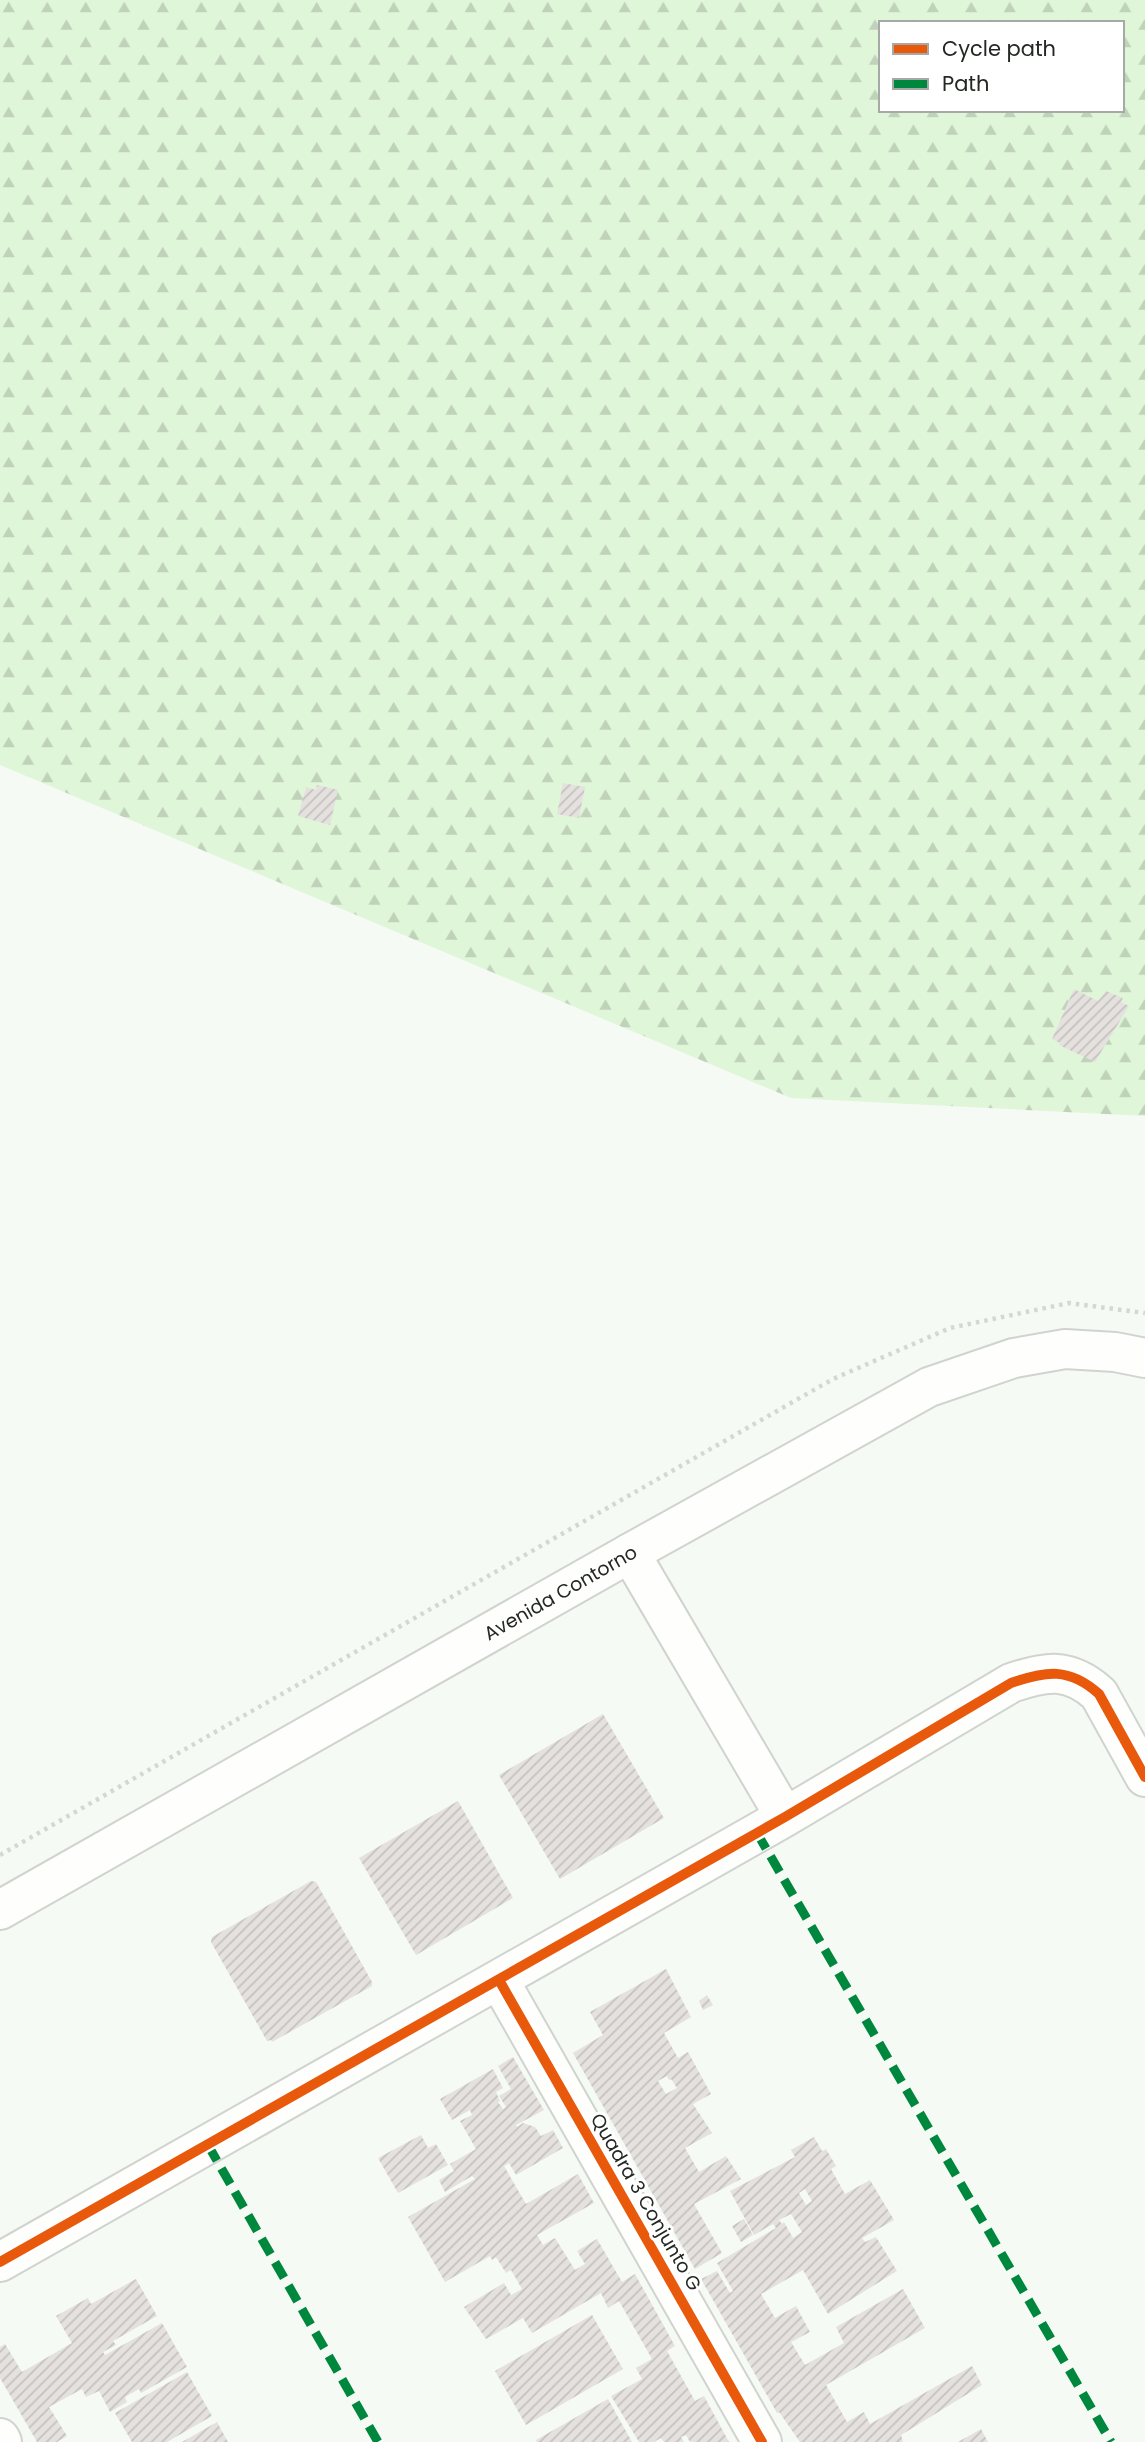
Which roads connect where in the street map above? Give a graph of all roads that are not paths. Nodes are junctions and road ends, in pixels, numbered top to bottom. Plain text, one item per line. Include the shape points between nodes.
1 (1145, 1358) edge
2 (630, 1553) junction
3 (1145, 1777) edge
4 (785, 1818) junction
5 (0, 1910) edge
6 (499, 1980) junction
7 (0, 2262) edge
8 (762, 2442) edge

1 - 2 street, Avenida Contorno via 1065,1349 1014,1358 929,1387
2 - 4 street
2 - 5 street, Avenida Contorno
3 - 4 street via 1099,1694 1088,1684 1053,1672 1011,1683
4 - 6 street
6 - 7 street
6 - 8 street, Quadra 3 Conjunto G

